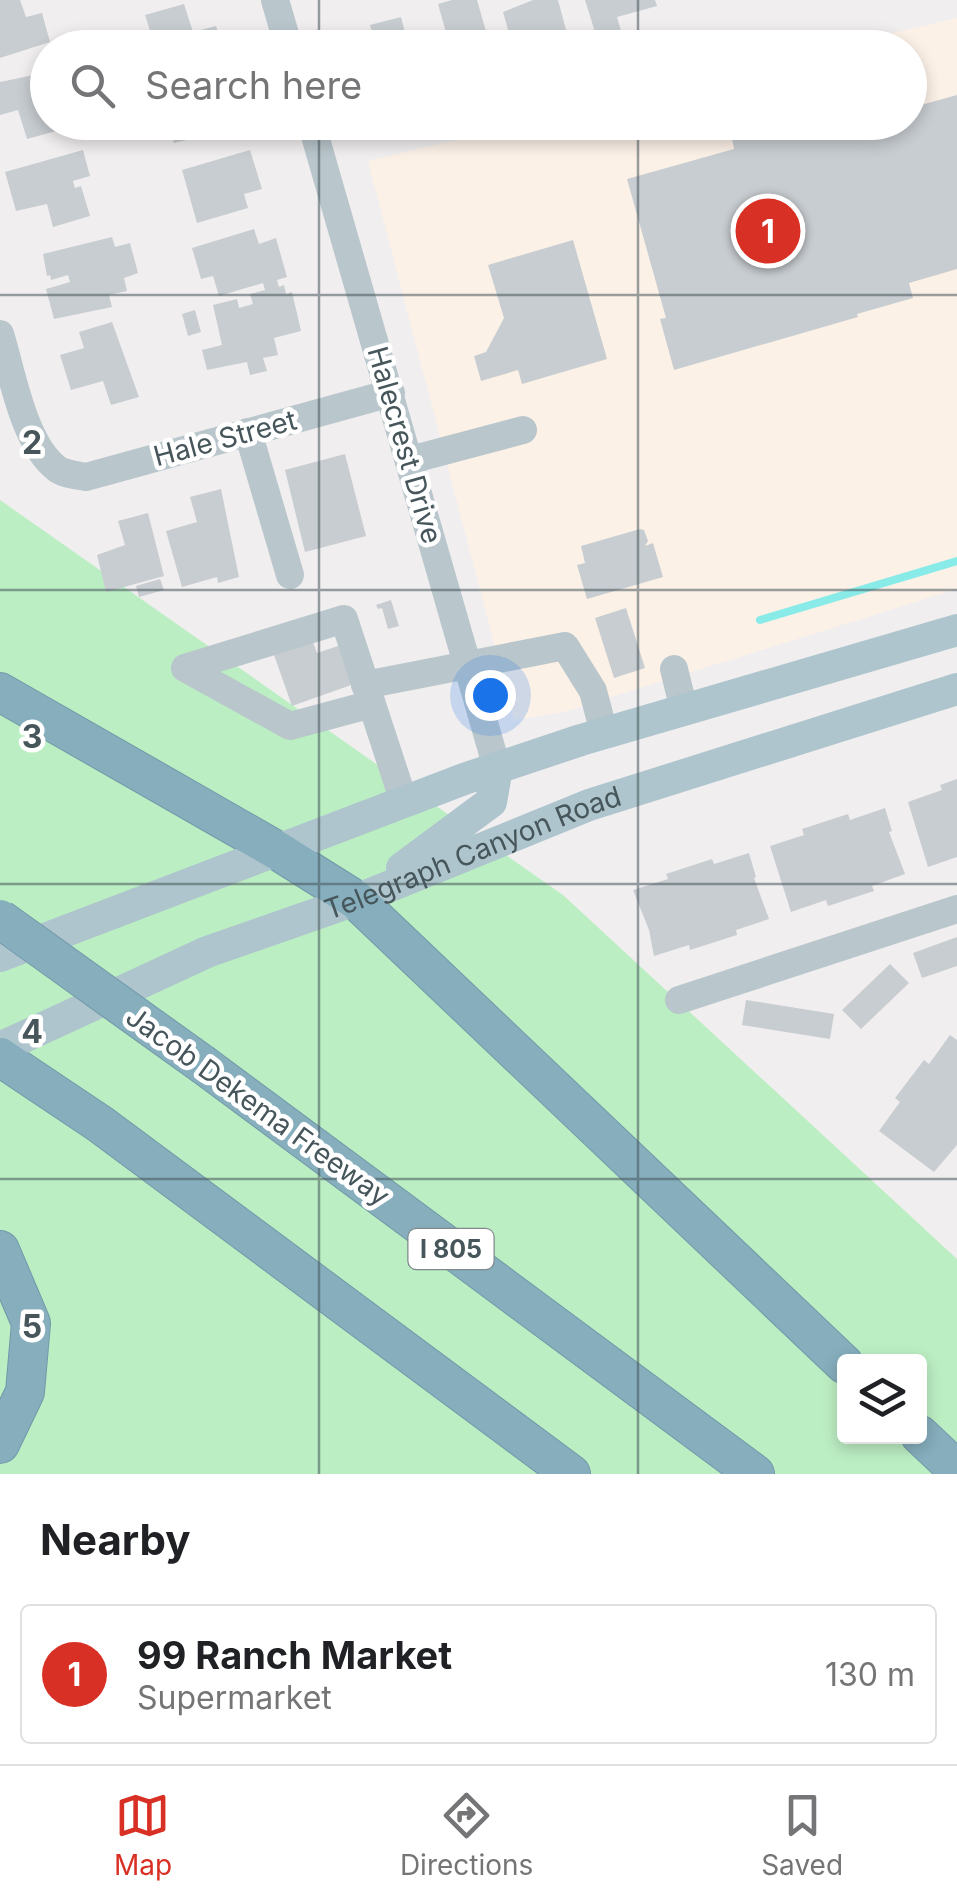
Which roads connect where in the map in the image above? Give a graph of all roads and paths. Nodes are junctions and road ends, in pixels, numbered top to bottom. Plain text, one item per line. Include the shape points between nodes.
1 (275, 0) edge
2 (284, 30) edge
3 (316, 140) edge
4 (0, 334) edge
5 (391, 394) junction
6 (523, 430) dead end
7 (248, 432) junction
8 (410, 460) junction
9 (290, 575) dead end
10 (957, 630) edge
11 (470, 666) junction
12 (674, 669) dead end
13 (957, 689) edge
14 (0, 692) edge
15 (369, 695) junction
16 (684, 710) junction
17 (604, 733) junction
18 (497, 768) junction
19 (404, 802) junction
20 (278, 851) junction
21 (363, 896) junction
22 (957, 909) edge
23 (0, 918) edge
24 (0, 956) edge
25 (679, 1000) dead end
26 (0, 1048) edge
27 (0, 1056) edge
28 (0, 1250) edge
29 (837, 1357) edge
30 (927, 1442) edge
31 (0, 1444) edge
32 (957, 1470) edge
33 (572, 1474) edge
34 (755, 1474) edge

1 - 2 street
3 - 5 street, Halecrest Drive
4 - 7 street, Hale Street via 25,418 40,452 58,471 86,477
5 - 7 street, Hale Street
5 - 8 street, Halecrest Drive
6 - 8 street
7 - 9 street
8 - 11 street, Halecrest Drive
10 - 16 main road
11 - 15 street
11 - 17 street via 565,646 593,692
11 - 18 street, Halecrest Drive
12 - 16 street
13 - 21 main road, Telegraph Canyon Road via 589,806
14 - 20 highway
15 - 15 street via 344,619 185,668 290,726
15 - 19 street
16 - 17 main road
17 - 18 main road
18 - 19 main road
18 - 21 main road via 491,802
19 - 20 main road
20 - 21 highway
20 - 24 main road
21 - 26 main road, Telegraph Canyon Road via 207,952
21 - 29 highway
22 - 25 street
23 - 34 highway, Jacob Dekema Freeway / I 805, bridge
27 - 33 highway
28 - 31 highway via 31,1323 25,1392
30 - 32 highway

